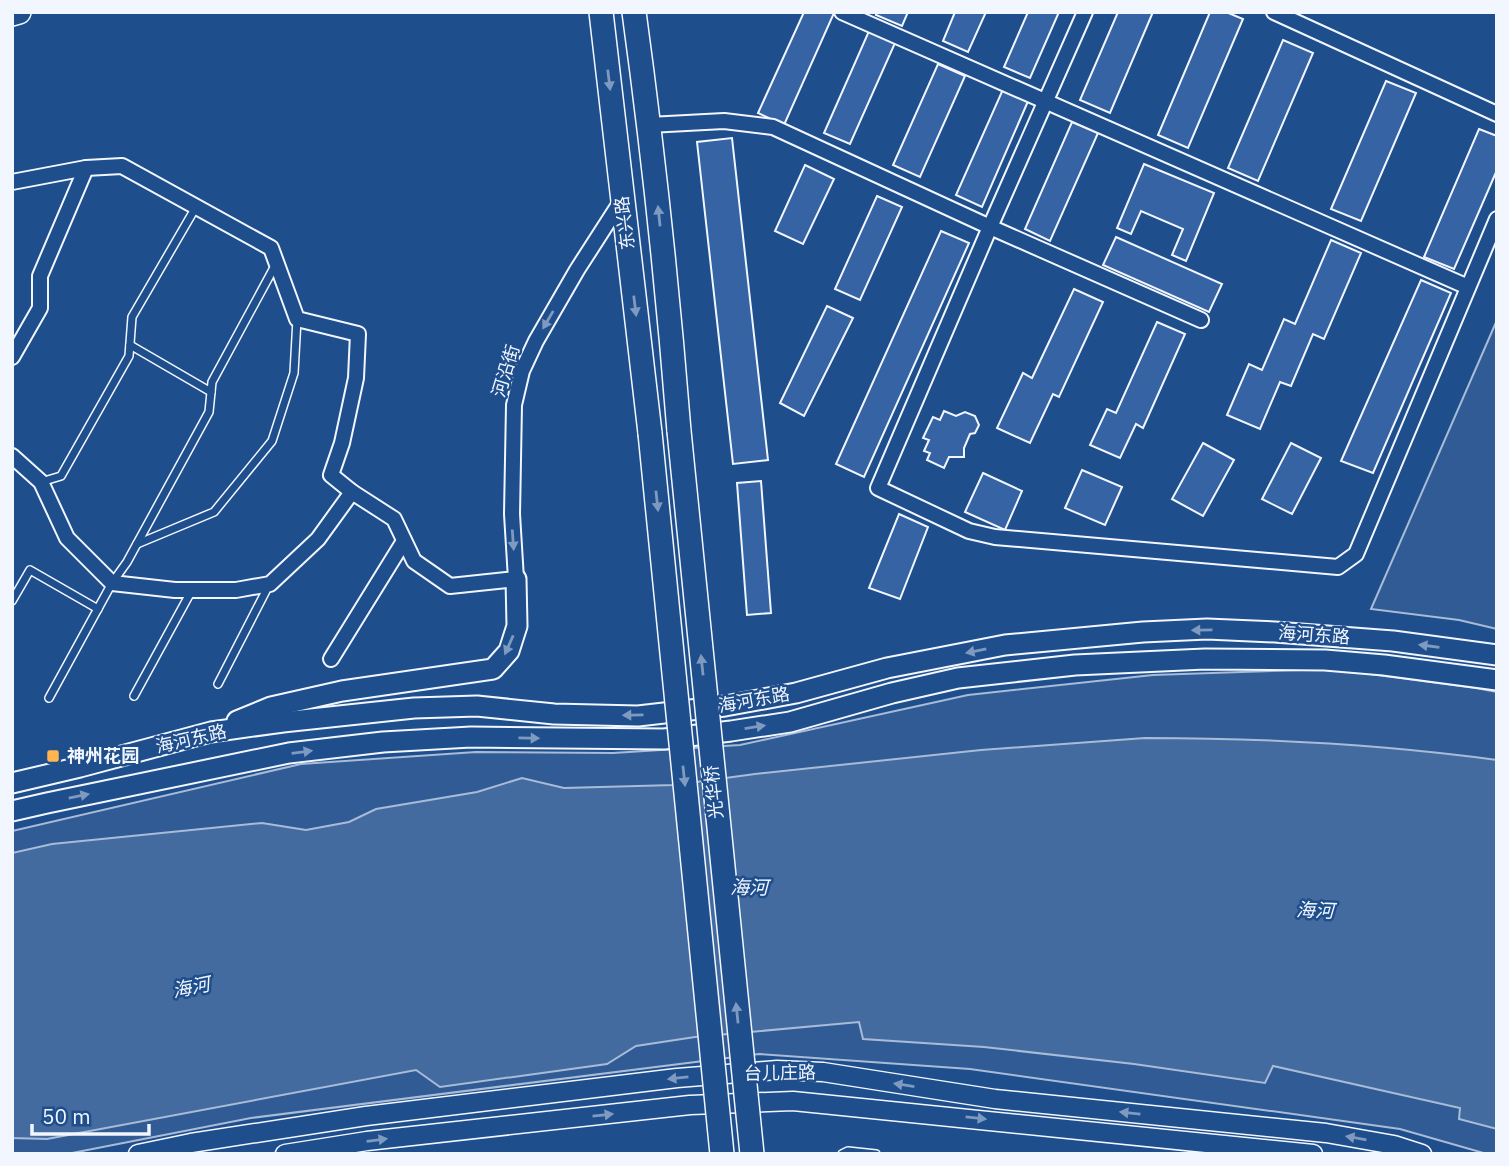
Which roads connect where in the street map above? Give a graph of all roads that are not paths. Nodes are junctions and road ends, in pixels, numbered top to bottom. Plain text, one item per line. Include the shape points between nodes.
1 (19, 12) edge
2 (601, 12) edge
3 (634, 12) edge
4 (842, 12) edge
5 (1085, 12) edge
6 (1274, 12) edge
7 (12, 14) edge
8 (1045, 102) junction
9 (1497, 114) edge
10 (649, 125) junction
11 (86, 168) junction
12 (12, 182) edge
13 (622, 200) junction
14 (196, 207) junction
15 (1497, 219) edge
16 (990, 227) junction
17 (276, 263) junction
18 (1468, 287) junction
19 (297, 319) junction
20 (1201, 320) dead end
21 (130, 345) junction
22 (12, 357) edge
23 (211, 392) junction
24 (680, 430) joint
25 (650, 433) joint
26 (12, 456) edge
27 (41, 482) junction
28 (352, 492) junction
29 (404, 541) junction
30 (137, 545) junction
31 (516, 579) junction
32 (112, 583) junction
33 (270, 584) junction
34 (192, 590) junction
35 (12, 601) edge
36 (98, 609) junction
37 (1497, 655) edge
38 (331, 659) dead end
39 (1497, 680) edge
40 (218, 684) dead end
41 (134, 696) dead end
42 (49, 698) dead end
43 (211, 732) junction
44 (12, 783) edge
45 (12, 811) edge
46 (1277, 1152) edge
47 (138, 1154) edge
48 (285, 1154) edge
49 (722, 1154) edge
50 (752, 1154) edge
51 (842, 1154) edge
52 (876, 1154) edge
53 (1313, 1154) edge
54 (1422, 1154) edge

1 - 7 main road
2 -> 13 main road, 东兴路
3 - 10 main road, 东兴路
4 - 8 street
5 - 8 street
6 - 9 street
8 - 16 street
8 - 18 street
10 - 16 street via 724,121 773,127
24 -> 10 main road, 东兴路
11 - 12 street
11 - 14 street via 122,166
11 - 22 street via 40,276 40,308
13 -> 25 main road, 东兴路
13 -> 31 street, 河沿街 via 577,270 522,371 514,405
14 - 17 street via 271,248
14 - 21 lane via 132,317
15 - 18 street
16 - 18 street via 878,488 969,531 995,537 1338,567 1356,554
16 - 20 street
17 - 19 street
17 - 23 lane via 212,382
19 - 28 street via 358,334 356,378 331,475
19 - 30 lane via 294,373 272,442 214,512
21 - 23 lane
21 - 27 lane via 129,356 61,476
23 - 30 lane via 209,412
50 -> 24 main road, 光华桥, bridge
25 -> 49 main road, 光华桥, bridge
26 - 27 street
27 - 32 street via 67,538
28 - 29 street via 394,519
28 - 33 street via 318,539
29 - 31 street via 414,561 450,586
29 - 38 street
30 - 32 lane
31 -> 43 main road via 517,626 509,651 493,668 271,706
32 - 34 street
32 - 36 lane
33 - 34 street
33 - 40 lane
34 - 41 lane
35 - 36 lane via 30,570
36 - 42 lane
37 -> 43 main road, 海河东路 via 1275,632 1143,632 1005,645 725,706 638,716 477,706 414,708
45 -> 39 main road, 海河东路 via 289,753 471,737 664,739 790,722 958,678 1075,664 1325,660
43 - 44 main road, 海河东路
48 -> 46 street, 台儿庄路 via 366,1140 676,1107 793,1101
46 - 53 street, 台儿庄路
54 -> 47 street, 台儿庄路 via 1326,1133 995,1099 822,1072 777,1070 366,1116
51 - 52 lane

